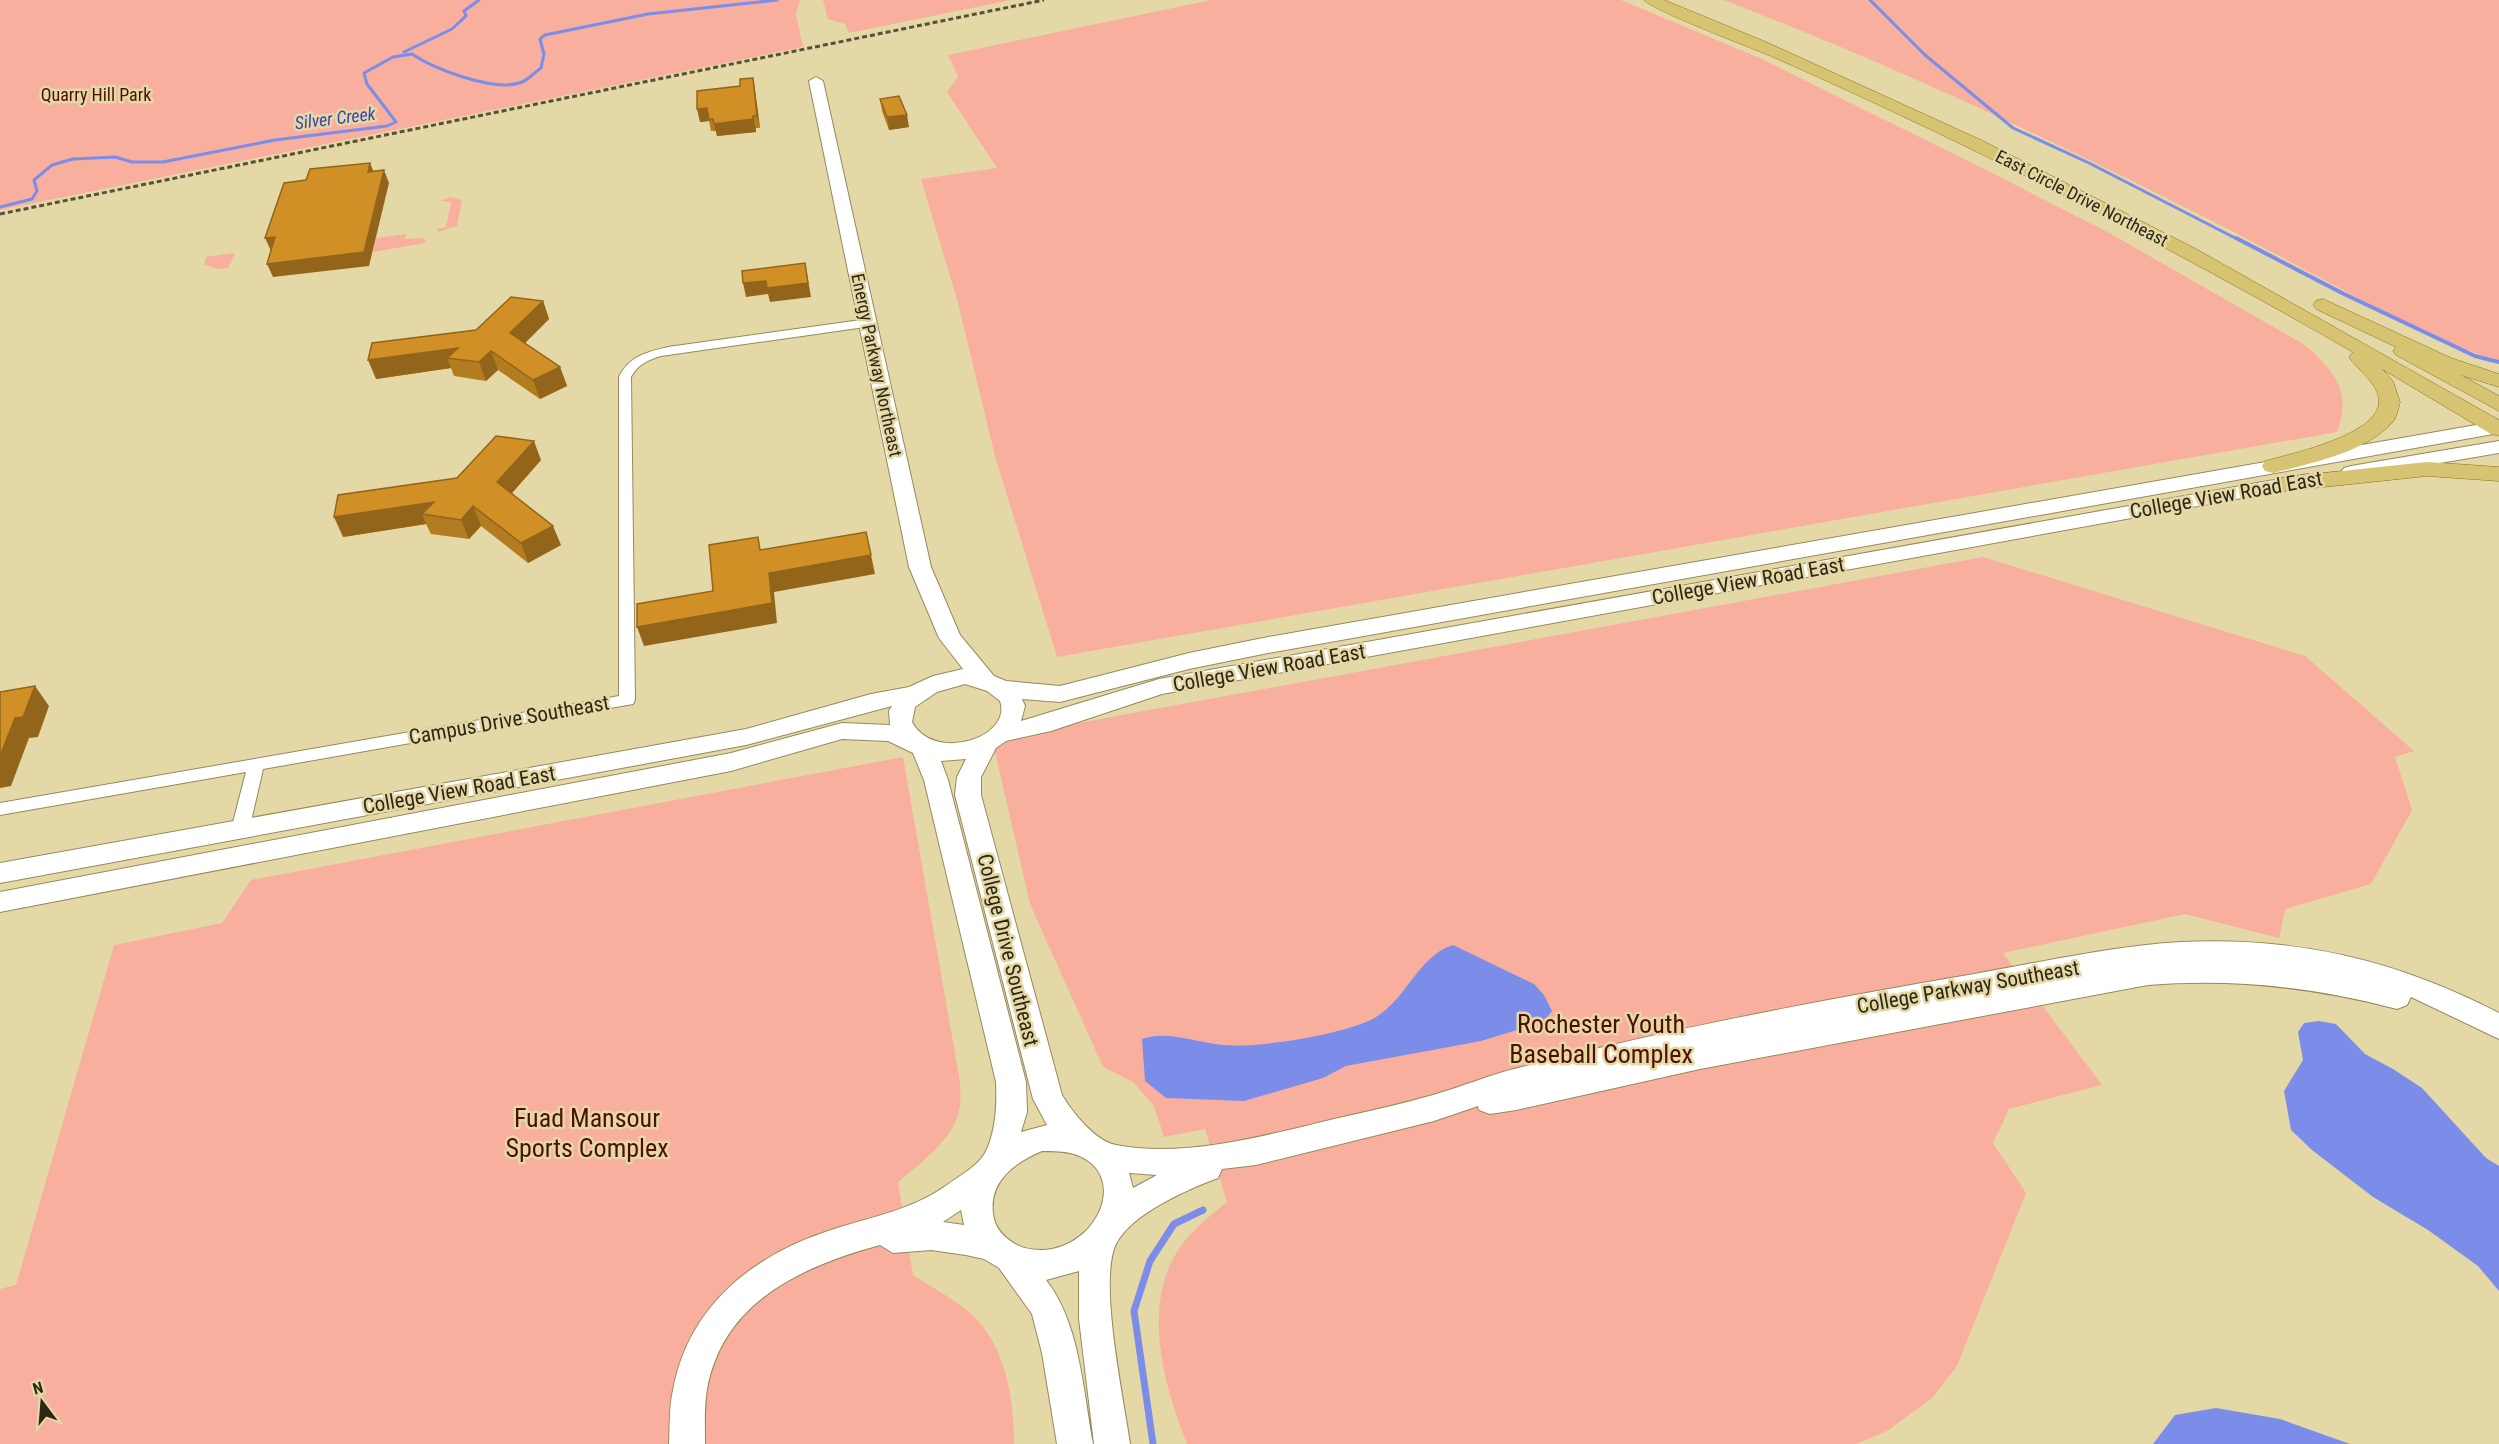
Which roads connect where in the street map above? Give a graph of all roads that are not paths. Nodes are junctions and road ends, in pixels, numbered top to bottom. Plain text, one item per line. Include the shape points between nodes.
1 (1651, 0) edge
2 (1684, 0) edge
3 (816, 81) dead end
4 (2264, 293) junction
5 (2323, 305) junction
6 (868, 324) junction
7 (2499, 381) edge
8 (2499, 405) edge
9 (2498, 433) edge
10 (2499, 474) edge
11 (2279, 475) junction
12 (954, 644) junction
13 (994, 684) junction
14 (920, 689) junction
15 (993, 739) junction
16 (917, 744) junction
17 (256, 765) junction
18 (0, 809) edge
19 (240, 830) junction
20 (0, 873) edge
21 (0, 902) edge
22 (2499, 1028) edge
23 (1096, 1151) junction
24 (1256, 1151) junction
25 (992, 1166) junction
26 (1106, 1233) junction
27 (823, 1247) junction
28 (1001, 1253) junction
29 (687, 1444) edge
30 (1075, 1444) edge
31 (1112, 1444) edge

1 - 4 main road, East Circle Drive Northeast via 1944,128
2 - 5 main road, East Circle Drive Northeast via 1947,113
3 - 6 main road, Energy Parkway Northeast
4 - 9 main road, East Circle Drive Northeast
4 - 11 main road via 2369,366 2385,387 2390,404 2383,423 2370,433
5 - 7 main road via 2451,364
5 - 8 main road, East Circle Drive Northeast
6 - 12 main road, Energy Parkway Northeast via 920,567
6 - 17 street, Campus Drive Southeast via 668,351 640,359 628,370 627,700
9 - 11 main road, College View Road East
10 - 11 main road via 2427,469
11 - 13 main road, College View Road East via 1268,645 1060,694
11 - 15 main road, College View Road East via 1159,687
12 - 13 main road, Energy Parkway Northeast
12 - 14 main road
13 - 14 main road via 965,676 945,678
13 - 15 main road via 1011,699 1013,711 1009,723
14 - 16 main road via 908,701 901,718 906,734
14 - 19 main road, College View Road East via 746,737
15 - 16 main road via 954,752
15 - 23 main road, College Drive Southeast via 969,777 968,795 1048,1099 1059,1117
16 - 21 main road, College View Road East via 889,733 842,731 720,764
16 - 25 main road, College Drive Southeast via 936,780 1011,1082 1012,1112
17 - 18 street, Campus Drive Southeast
17 - 19 street
19 - 20 main road, College View Road East
22 - 24 main road, College Parkway Southeast via 2338,981 2291,973 2194,969 1850,1027 1532,1095 1434,1108
23 - 24 main road, College Parkway Southeast via 1176,1162
23 - 25 main road via 1065,1138 1042,1138 1020,1145
23 - 26 main road via 1117,1179 1119,1192
24 - 26 main road, College Parkway Southeast via 1169,1182 1134,1203
25 - 27 main road via 951,1200 917,1219
25 - 28 main road via 976,1199 976,1210 982,1234
26 - 28 main road via 1080,1257 1064,1263 1038,1266
26 - 31 main road via 1093,1298 1096,1345
27 - 28 main road via 922,1234 954,1235
27 - 29 main road via 780,1264 745,1290 720,1316 701,1349 691,1383
28 - 30 main road via 1047,1307

